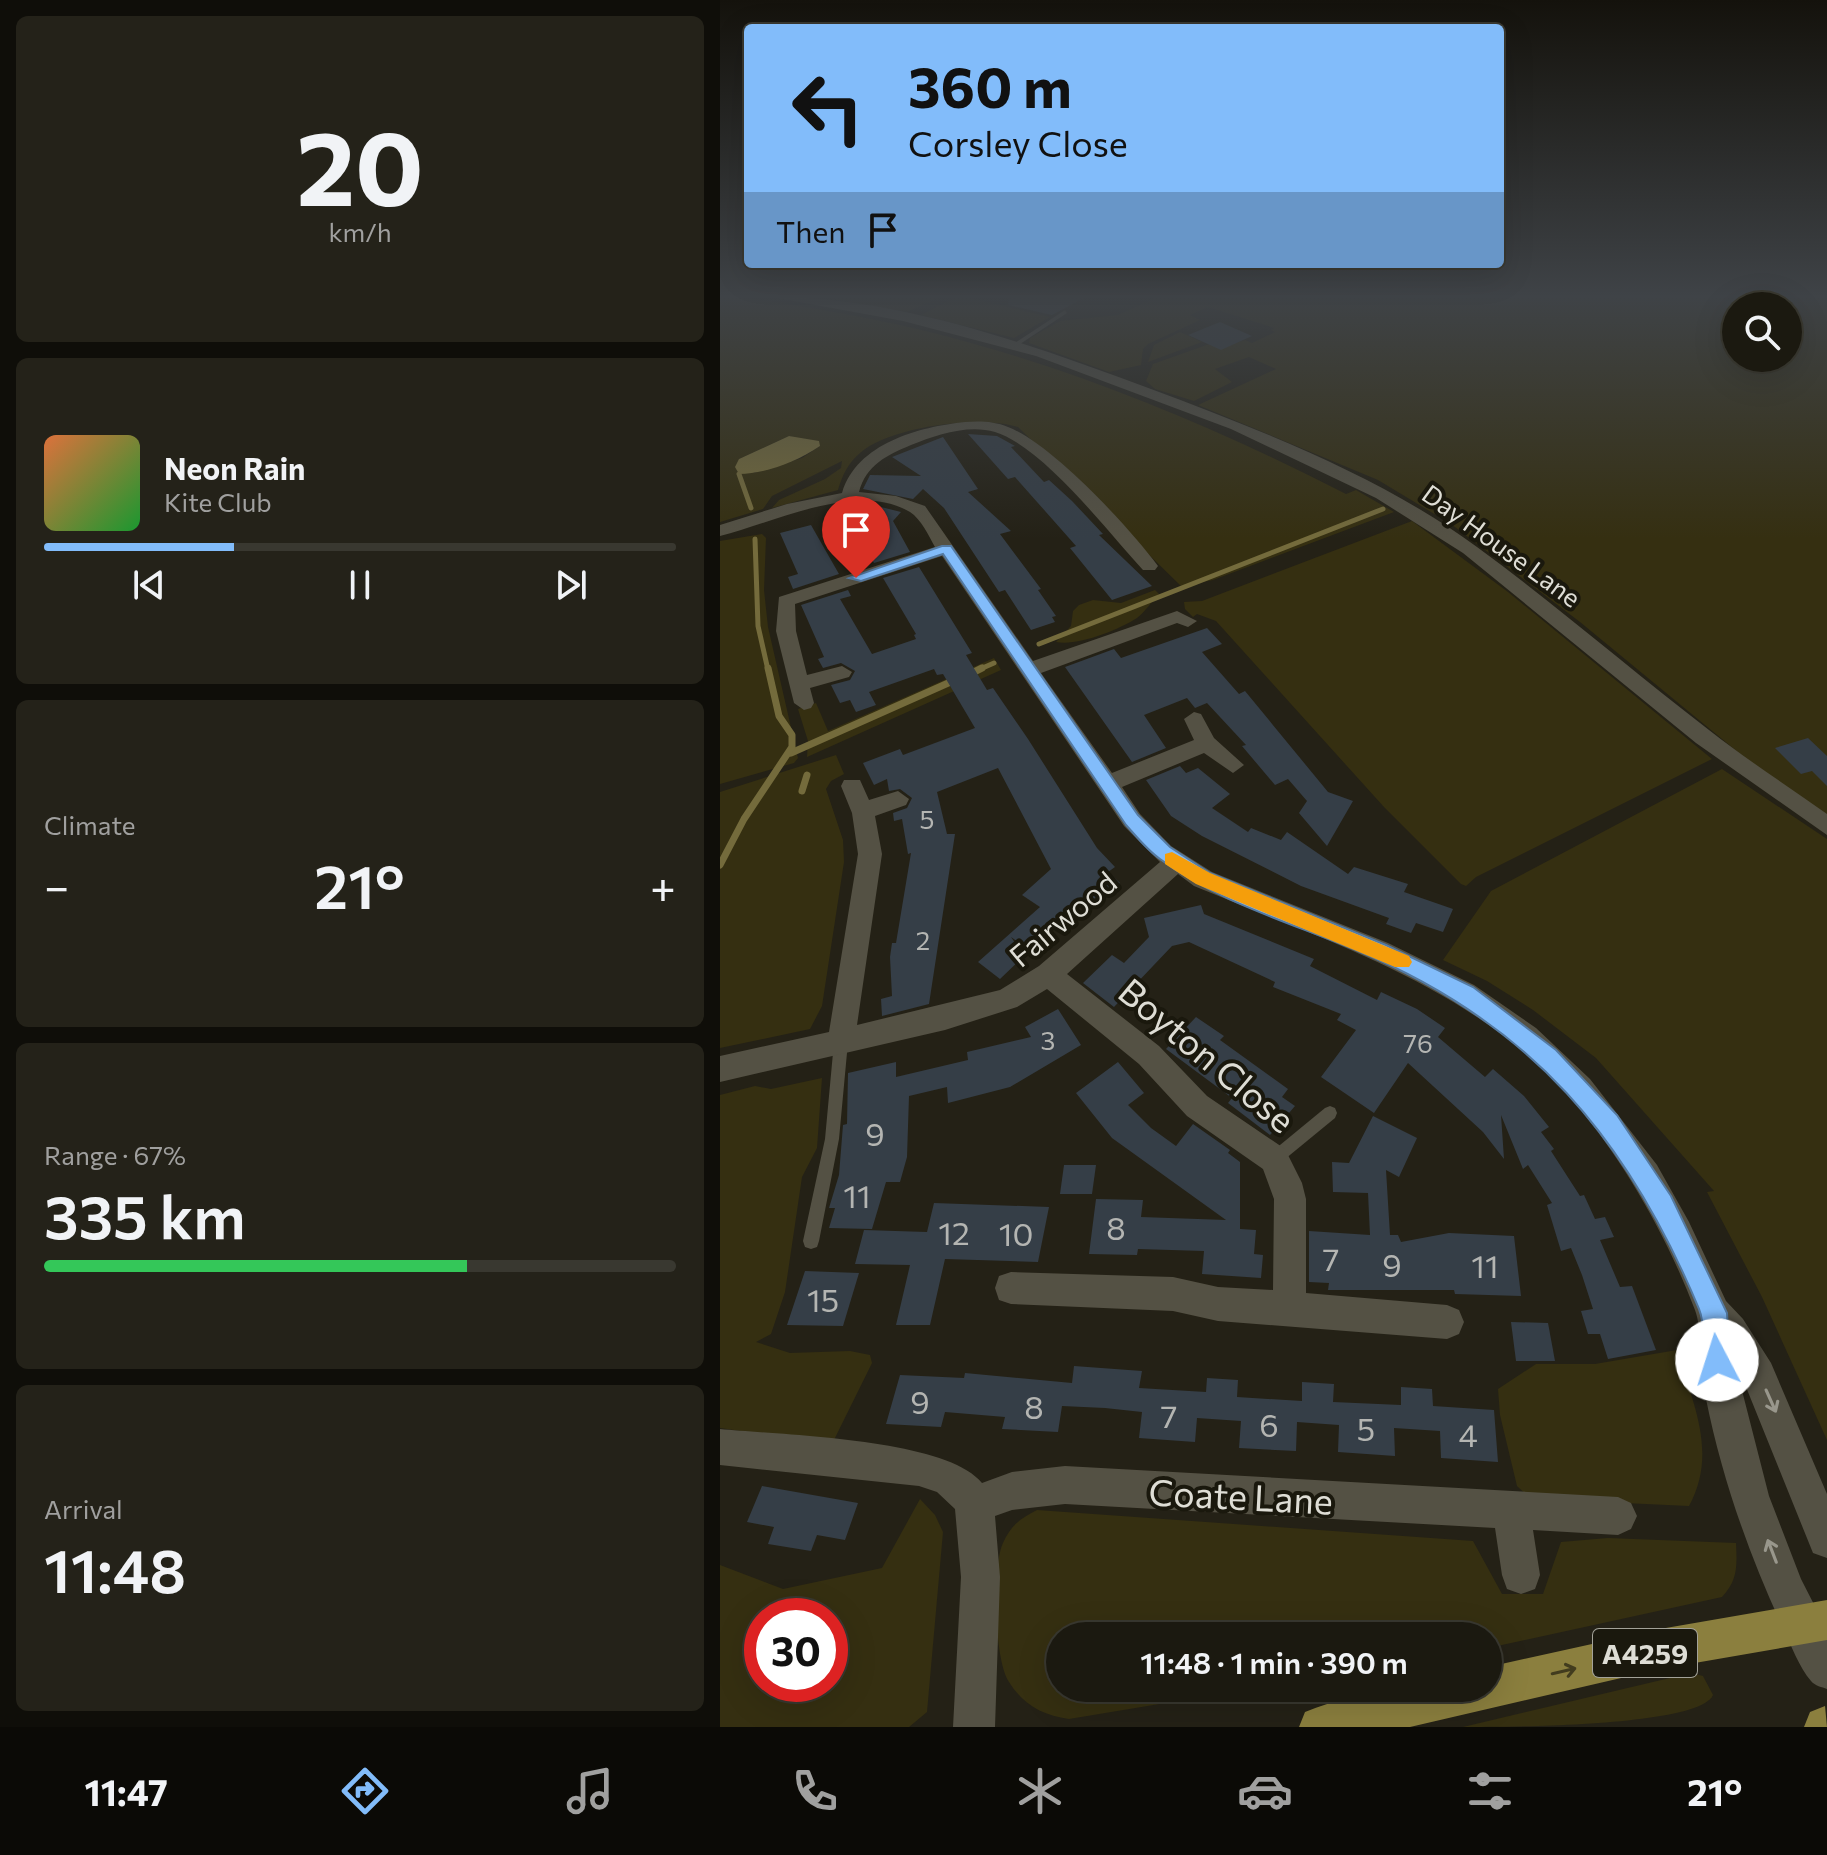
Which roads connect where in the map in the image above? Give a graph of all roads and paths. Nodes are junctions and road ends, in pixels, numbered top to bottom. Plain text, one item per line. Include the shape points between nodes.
1 (1102, 378) edge
2 (849, 498) junction
3 (720, 531) edge
4 (946, 549) junction
5 (1122, 564) dead end
6 (1181, 613) dead end
7 (1029, 670) junction
8 (842, 672) dead end
9 (1194, 719) dead end
10 (1206, 743) junction
11 (1233, 765) dead end
12 (1108, 784) junction
13 (852, 786) dead end
14 (898, 799) dead end
15 (863, 811) junction
16 (1827, 826) edge
17 (1176, 862) junction
18 (1048, 974) junction
19 (841, 1042) junction
20 (720, 1069) edge
21 (1330, 1113) dead end
22 (1274, 1159) junction
23 (811, 1241) dead end
24 (1011, 1288) dead end
25 (1289, 1308) junction
26 (1714, 1313) junction
27 (1447, 1322) dead end
28 (720, 1447) edge
29 (974, 1505) junction
30 (1511, 1511) junction
31 (1618, 1516) dead end
32 (1827, 1539) edge
33 (1521, 1575) dead end
34 (1815, 1621) edge
35 (1827, 1669) edge
36 (1502, 1685) edge
37 (1428, 1702) edge
38 (974, 1727) edge
39 (1320, 1727) edge

1 - 16 street, Day House Lane via 1256,435 1400,504 1469,549 1704,738
2 - 3 street
2 - 4 street via 914,507
2 - 5 street via 857,471 891,448 952,428 1002,430 1052,466 1145,562
4 - 7 street
4 - 8 street via 786,601 786,631 802,694
6 - 7 street
7 - 12 street
9 - 10 street
10 - 11 street
10 - 12 street
12 - 17 street via 1144,834
13 - 15 street
14 - 15 street
15 - 19 street via 870,863
17 - 18 street, Fairwood
17 - 26 street via 1203,879 1430,975 1526,1037 1580,1088 1628,1148 1678,1233
18 - 19 street, Fairwood via 1028,990 989,1007
18 - 22 street, Boyton Close via 1149,1055 1197,1106
19 - 20 street, Fairwood
19 - 23 lane via 832,1139
21 - 22 lane
22 - 25 street, Boyton Close via 1290,1199
24 - 25 street via 1173,1294 1218,1304
25 - 27 street
26 -> 32 street via 1759,1375
34 -> 26 street via 1742,1467 1719,1371
28 - 29 street via 929,1470 953,1479
29 - 30 street, Coate Lane via 1012,1491 1065,1485
29 - 38 street via 980,1537
30 - 31 street, Coate Lane
30 - 33 street
34 - 35 street
36 -> 34 main road, A4259
37 - 39 main road, A4259

